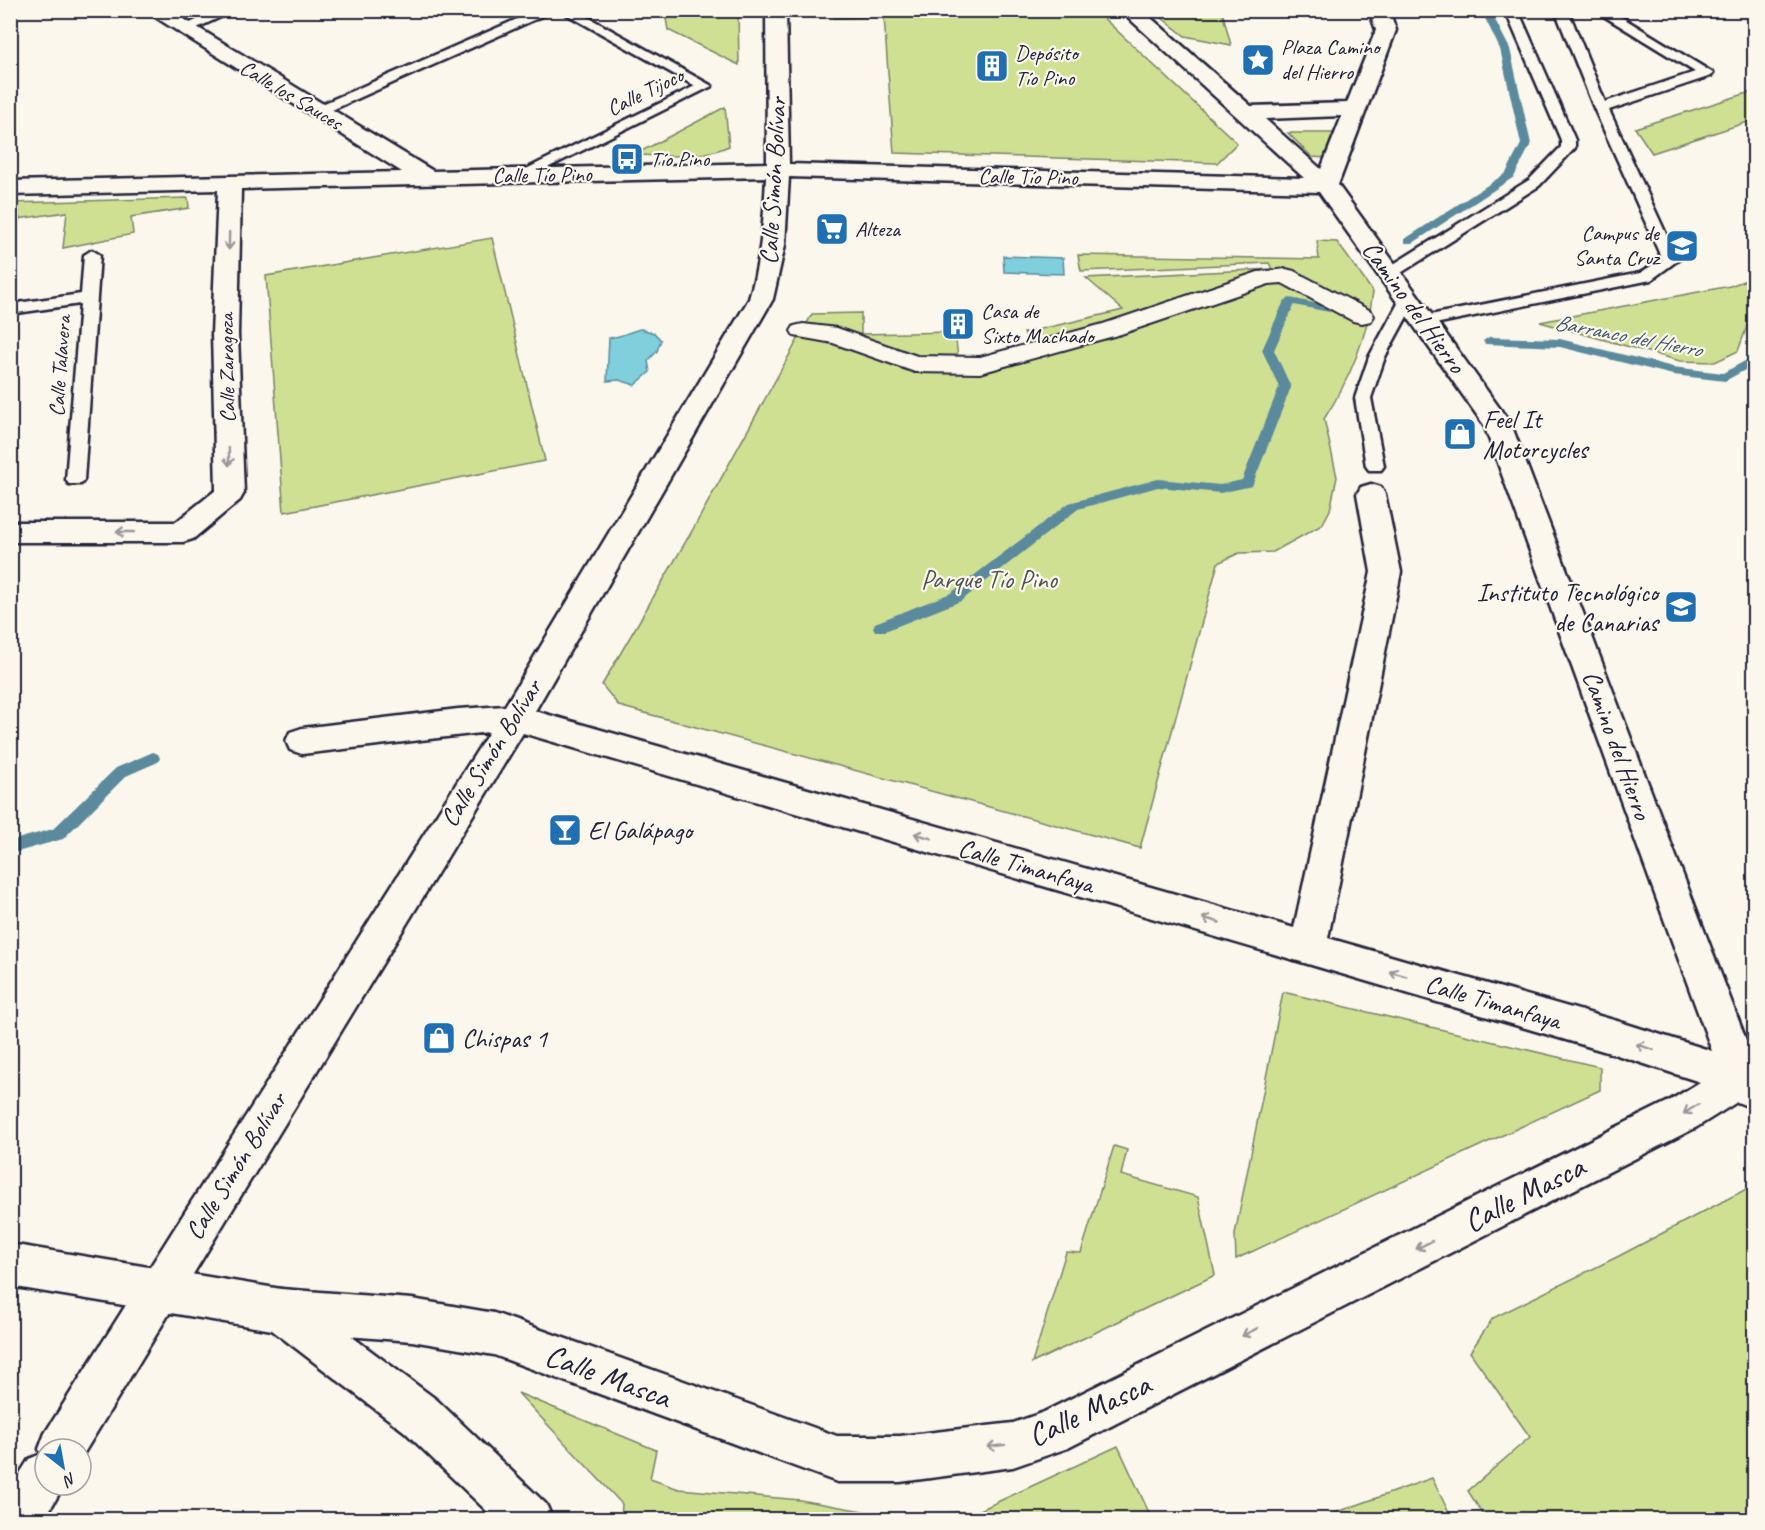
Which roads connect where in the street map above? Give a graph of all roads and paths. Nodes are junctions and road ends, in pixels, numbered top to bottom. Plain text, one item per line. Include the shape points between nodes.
1 (154, 10) edge
2 (230, 10) edge
3 (550, 10) edge
4 (565, 10) edge
5 (776, 10) edge
6 (1130, 10) edge
7 (1379, 10) edge
8 (1511, 10) edge
9 (1561, 10) edge
10 (1600, 10) edge
11 (183, 29) junction
12 (1601, 108) junction
13 (1356, 109) junction
14 (318, 111) junction
15 (1245, 113) junction
16 (778, 171) junction
17 (525, 174) junction
18 (428, 178) junction
19 (230, 183) junction
20 (1326, 185) junction
21 (10, 188) edge
22 (92, 255) dead end
23 (1390, 273) junction
24 (88, 298) junction
25 (10, 309) edge
26 (1417, 310) junction
27 (1362, 316) dead end
28 (803, 331) dead end
29 (75, 480) dead end
30 (1373, 480) joint
31 (10, 532) edge
32 (515, 718) junction
33 (302, 741) dead end
34 (1308, 948) junction
35 (1750, 1084) edge
36 (10, 1265) edge
37 (159, 1291) junction
38 (281, 1310) junction
39 (68, 1437) edge
40 (33, 1495) edge
41 (18, 1520) edge
42 (530, 1520) edge

1 - 11 street, Calle los Sauces
2 - 11 lane
3 - 14 lane
4 - 17 lane, Calle Tijoco via 705,86
5 - 16 street, Calle Simón Bolívar
6 - 15 street, Camino del Hierro
7 - 13 street via 1386,30
8 - 23 lane via 1550,95 1568,148 1534,183
9 - 12 lane
10 - 12 lane via 1706,73
11 - 14 street, Calle los Sauces
12 - 26 lane via 1670,260 1645,277
13 - 15 street
13 - 20 street
14 - 18 street, Calle los Sauces
15 - 20 street, Camino del Hierro
16 - 17 street, Calle Tío Pino
16 - 20 street, Calle Tío Pino
16 - 32 street, Calle Simón Bolívar via 774,247 761,299
17 - 18 street, Calle Tío Pino
18 - 19 street, Calle Tío Pino
19 - 21 street, Calle Tío Pino
19 -> 31 street, Calle Zaragoza via 225,334 230,493 183,532
20 - 23 street, Camino del Hierro
22 - 24 lane, Calle Talavera
23 - 26 street, Camino del Hierro
24 - 25 lane
24 - 29 lane, Calle Talavera
26 - 30 lane via 1377,357 1363,398
26 - 35 street, Camino del Hierro via 1497,424
27 - 28 street via 1286,276 1266,277 1112,329 980,365 915,364 837,336
30 - 34 street via 1386,572
32 - 33 street, Calle Timanfaya
34 -> 32 street, Calle Timanfaya
32 - 37 street, Calle Simón Bolívar
35 -> 34 street, Calle Timanfaya via 1617,1038
35 -> 38 street, Calle Masca via 1683,1114 1052,1432 1012,1444 900,1460 837,1459 494,1334 412,1320
36 - 37 street, Calle Masca
37 - 38 street, Calle Masca
37 - 39 street, Calle Simón Bolívar
38 - 42 street via 421,1416
40 - 41 street

